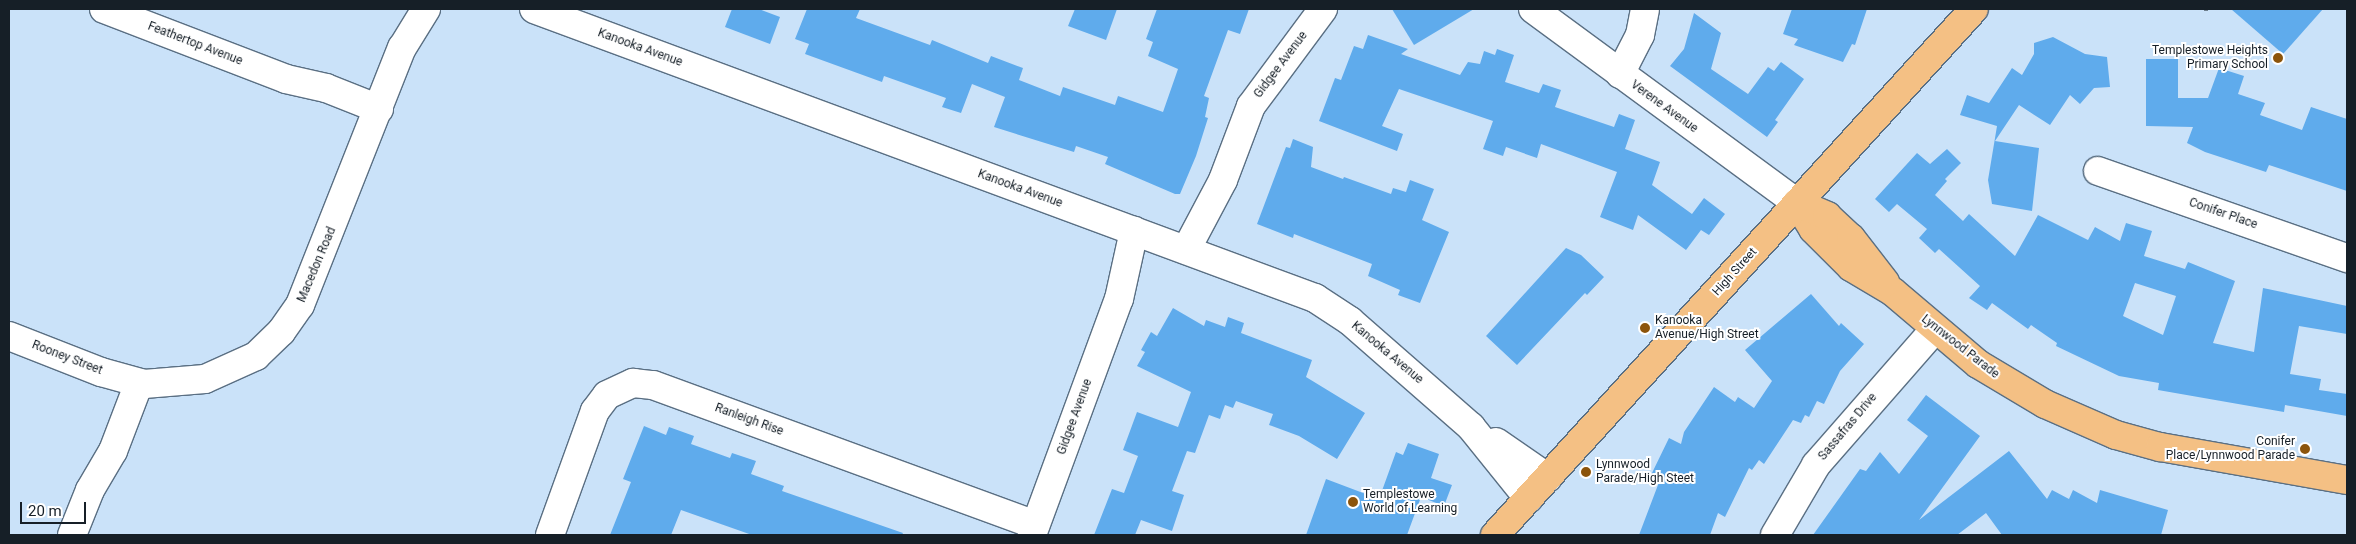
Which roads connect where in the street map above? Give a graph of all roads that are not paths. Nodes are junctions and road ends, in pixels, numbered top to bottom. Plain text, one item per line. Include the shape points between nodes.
1 (104, 9) edge
2 (412, 9) edge
3 (426, 9) edge
4 (535, 9) edge
5 (1323, 9) edge
6 (1533, 9) edge
7 (1974, 9) edge
8 (1644, 10) edge
9 (402, 48) junction
10 (1611, 68) junction
11 (376, 115) junction
12 (2098, 171) dead end
13 (1797, 204) junction
14 (1144, 234) junction
15 (1197, 254) junction
16 (2347, 258) edge
17 (1935, 329) junction
18 (9, 336) edge
19 (132, 381) junction
20 (1471, 427) junction
21 (1548, 478) junction
22 (2347, 480) edge
23 (1529, 499) junction
24 (1034, 530) edge
25 (72, 535) edge
26 (550, 535) edge
27 (1495, 535) edge
28 (1775, 535) edge

1 - 11 street, Feathertop Avenue via 286,79 326,88
2 - 9 street, Macedon Road
3 - 9 street, Macedon Road
4 - 14 street, Kanooka Avenue
5 - 15 street, Gidgee Avenue via 1254,101
6 - 10 street, Verene Avenue
7 - 13 main road, High Street
8 - 10 street via 1640,35
9 - 11 street, Macedon Road
10 - 13 street, Verene Avenue
11 - 19 street, Macedon Road via 309,287 281,332 256,356 217,375 188,383
12 - 16 street, Conifer Place
13 - 17 main road, Lynnwood Parade via 1813,229 1851,267 1893,292
13 - 21 main road, High Street
14 - 15 street, Kanooka Avenue
14 - 24 street, Gidgee Avenue
15 - 20 street, Kanooka Avenue via 1324,303
17 - 22 main road, Lynnwood Parade via 1978,364 2026,395 2116,435 2214,459
17 - 28 street, Sassafras Drive via 1816,465
18 - 19 street, Rooney Street
19 - 25 street via 113,451 90,490
20 - 21 street, Kanooka Avenue
20 - 23 street, Kanooka Avenue
21 - 23 main road, High Street
23 - 27 main road, High Street
24 - 26 street, Ranleigh Rise via 653,385 632,383 607,394 595,411

